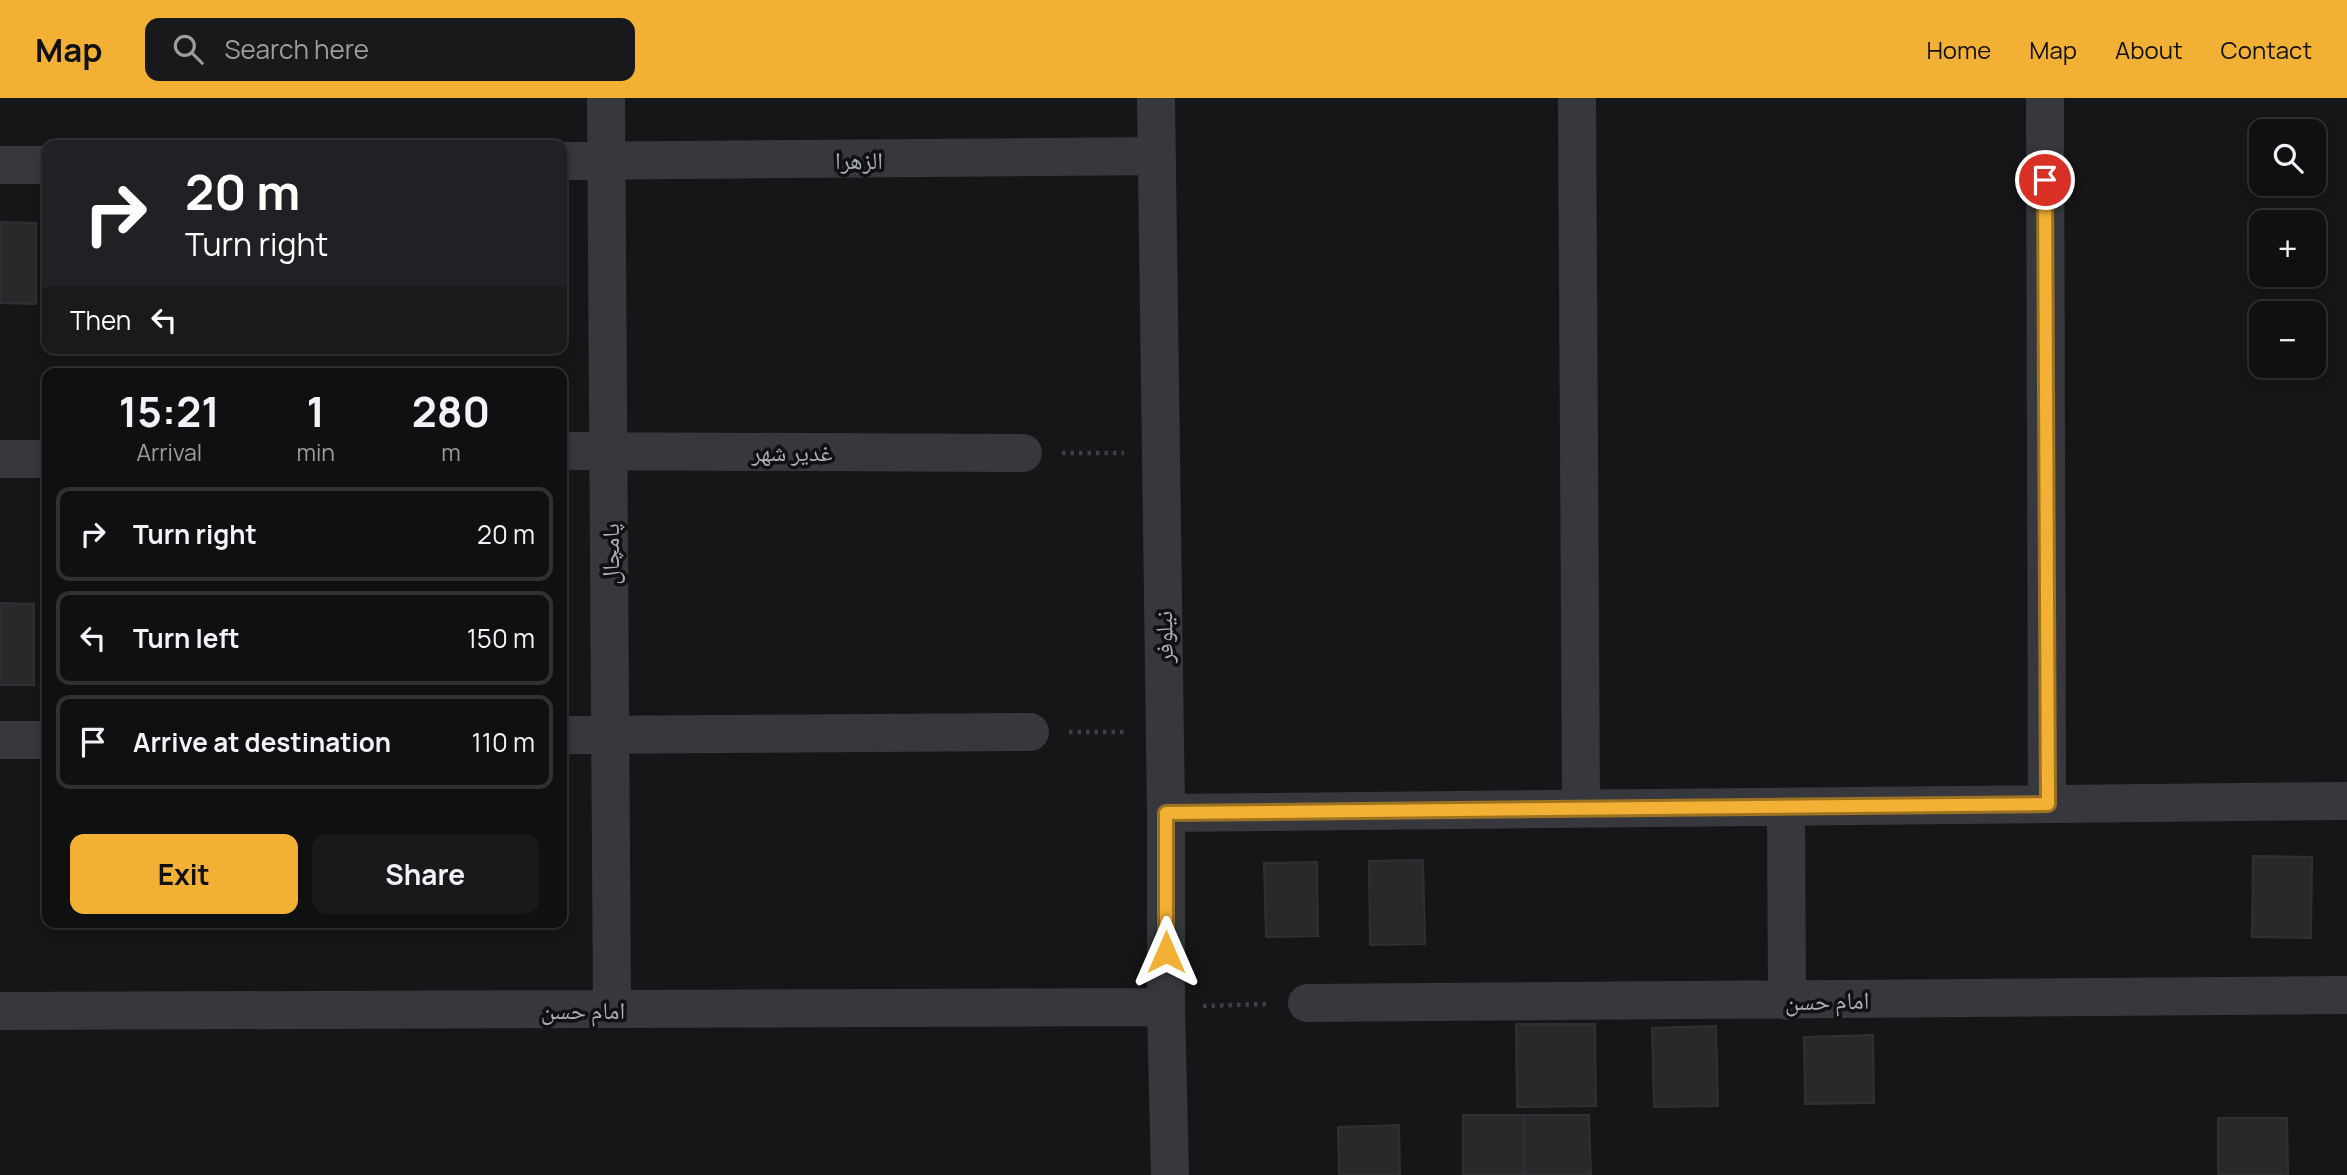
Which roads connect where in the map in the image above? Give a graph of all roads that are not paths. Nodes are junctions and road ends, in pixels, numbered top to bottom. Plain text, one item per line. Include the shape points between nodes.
1 (606, 98) edge
2 (1156, 98) edge
3 (1577, 98) edge
4 (2045, 98) edge
5 (1156, 156) junction
6 (567, 161) edge
7 (606, 161) junction
8 (42, 164) edge
9 (0, 165) edge
10 (608, 450) junction
11 (567, 451) edge
12 (1023, 453) road end
13 (42, 458) edge
14 (0, 459) edge
15 (1030, 732) road end
16 (567, 735) edge
17 (610, 735) junction
18 (0, 740) edge
19 (42, 740) edge
20 (2347, 801) edge
21 (2048, 804) junction
22 (1786, 807) junction
23 (1581, 808) junction
24 (1166, 813) junction
25 (2347, 995) edge
26 (1787, 1001) junction
27 (1307, 1003) road end
28 (1166, 1007) junction
29 (612, 1009) junction
30 (0, 1011) edge
31 (1170, 1175) edge

1 - 7 street, پامچال
2 - 5 street, نیلوفر
3 - 23 street
4 - 21 street
5 - 7 street, الزهرا
5 - 24 street, نیلوفر
6 - 7 street, الزهرا
7 - 10 street, پامچال
8 - 9 street
10 - 11 street, غدیر شهر
10 - 12 street, غدیر شهر
10 - 17 street, پامچال
13 - 14 street
15 - 17 street
16 - 17 street
17 - 29 street, پامچال
18 - 19 street
20 - 21 street
21 - 22 street
22 - 23 street
22 - 26 street
23 - 24 street
24 - 28 street, نیلوفر
25 - 26 street, امام حسن
26 - 27 street, امام حسن
28 - 29 street, امام حسن
28 - 31 street, نیلوفر
29 - 30 street, امام حسن

